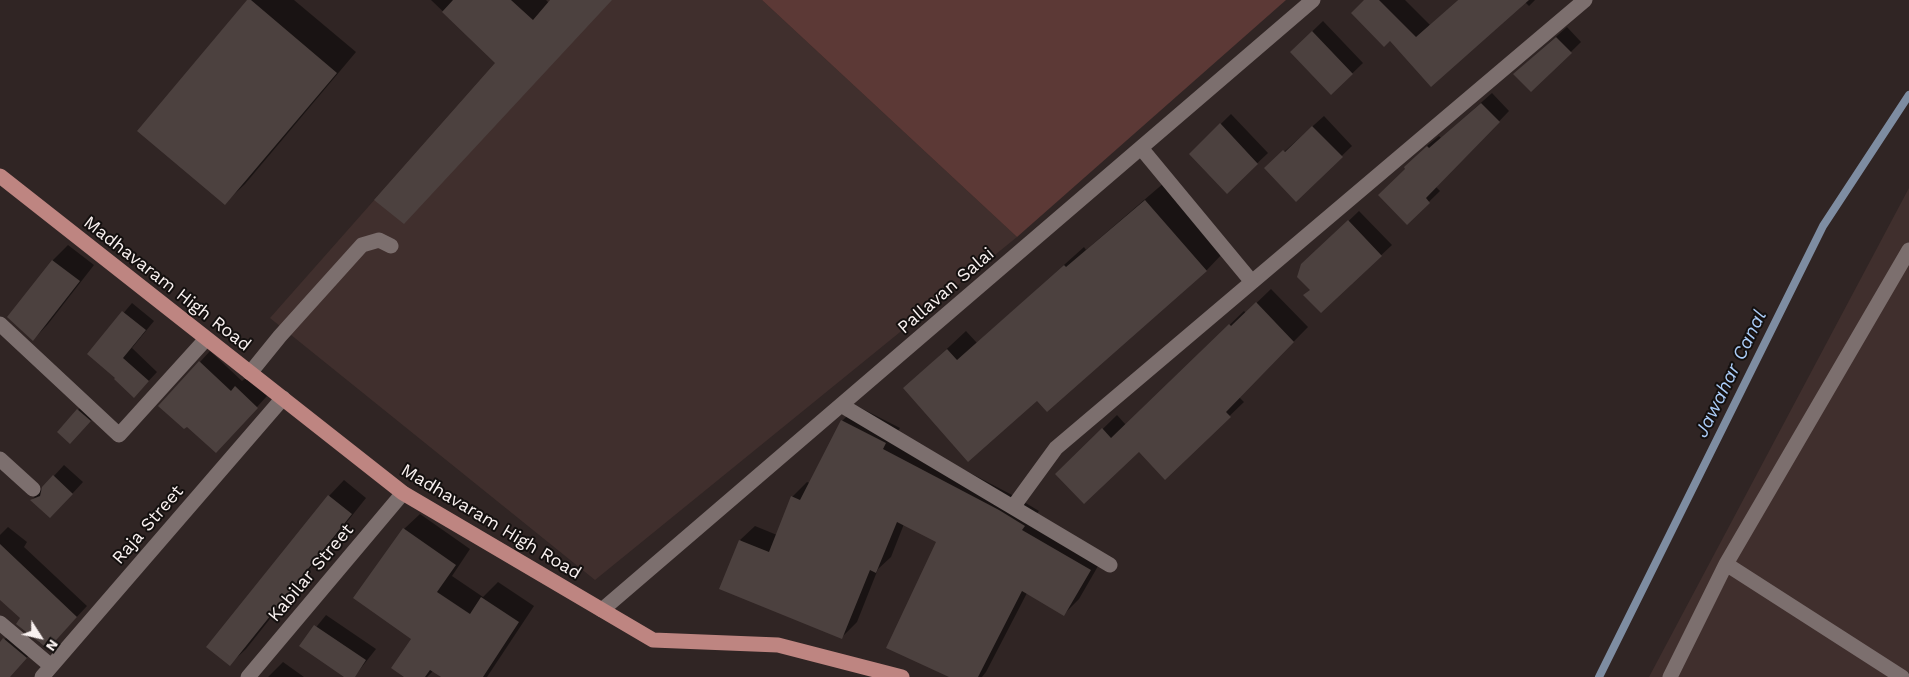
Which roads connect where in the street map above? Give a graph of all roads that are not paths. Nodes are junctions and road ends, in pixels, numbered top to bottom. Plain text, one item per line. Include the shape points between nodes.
1 (1313, 0) edge
2 (1585, 0) edge
3 (1141, 148) junction
4 (0, 176) edge
5 (391, 246) dead end
6 (1909, 250) edge
7 (1252, 282) junction
8 (0, 324) edge
9 (206, 339) junction
10 (250, 373) junction
11 (283, 398) junction
12 (841, 405) junction
13 (0, 459) edge
14 (33, 489) dead end
15 (403, 493) junction
16 (1013, 508) junction
17 (1726, 564) junction
18 (1110, 565) dead end
19 (602, 610) junction
20 (0, 622) edge
21 (47, 672) edge
22 (248, 677) edge
23 (902, 677) edge
24 (1670, 677) edge
25 (1902, 677) edge

1 - 3 street, Pallavan Salai
2 - 7 street
3 - 7 street
3 - 12 street, Pallavan Salai
4 - 9 main road, Madhavaram High Road
5 - 10 street via 379,240 362,245
6 - 17 street
7 - 16 street via 1056,448
8 - 9 street via 119,434
9 - 10 main road, Madhavaram High Road
10 - 11 main road, Madhavaram High Road
11 - 15 main road, Madhavaram High Road
11 - 21 street, Raja Street
12 - 16 street
12 - 19 street, Pallavan Salai
13 - 14 street
15 - 19 main road, Madhavaram High Road
15 - 22 street, Kabilar Street
16 - 18 street
17 - 24 street
17 - 25 street
19 - 23 main road, Madhavaram High Road via 653,640 778,645
20 - 21 street

